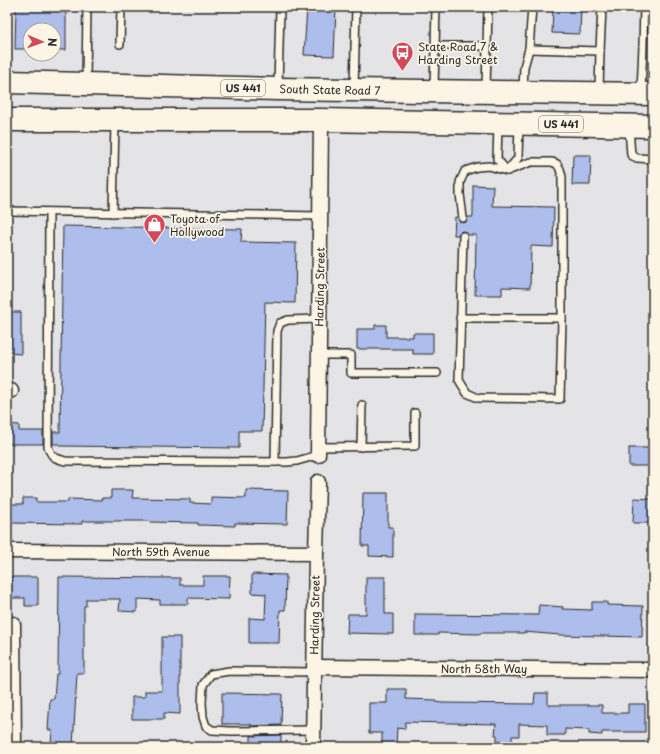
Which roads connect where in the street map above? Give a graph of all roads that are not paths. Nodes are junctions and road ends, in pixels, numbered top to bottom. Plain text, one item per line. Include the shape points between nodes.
1 (87, 7) edge
2 (120, 7) edge
3 (280, 7) edge
4 (356, 7) edge
5 (436, 7) edge
6 (488, 7) edge
7 (532, 7) edge
8 (602, 7) edge
9 (644, 7) edge
10 (120, 44) dead end
11 (435, 46) junction
12 (487, 46) junction
13 (529, 49) junction
14 (600, 51) junction
15 (7, 82) edge
16 (86, 84) junction
17 (278, 89) junction
18 (354, 90) junction
19 (434, 91) junction
20 (486, 92) junction
21 (523, 93) junction
22 (599, 94) junction
23 (647, 94) edge
24 (7, 120) edge
25 (115, 120) junction
26 (248, 120) junction
27 (321, 120) junction
28 (508, 123) junction
29 (604, 125) junction
30 (629, 126) junction
31 (653, 126) edge
32 (653, 159) edge
33 (507, 171) junction
34 (7, 211) edge
35 (49, 212) junction
36 (113, 213) junction
37 (320, 216) junction
38 (463, 218) dead end
39 (463, 236) dead end
40 (460, 318) junction
41 (562, 318) junction
42 (319, 319) junction
43 (319, 355) junction
44 (437, 372) dead end
45 (362, 405) dead end
46 (415, 414) dead end
47 (361, 447) junction
48 (318, 451) junction
49 (275, 462) junction
50 (318, 482) dead end
51 (7, 551) edge
52 (316, 553) junction
53 (10, 624) edge
54 (314, 670) junction
55 (653, 670) edge
56 (314, 730) junction
57 (14, 747) edge
58 (313, 747) edge

1 - 16 lane
2 - 10 lane
3 - 17 lane
4 - 18 lane
5 - 11 lane
6 - 12 lane
7 - 13 lane
8 - 14 lane
9 - 23 lane via 643,46
11 - 12 lane
11 - 19 lane
12 - 20 lane
13 - 14 lane
13 - 21 lane via 524,67
14 - 22 lane
15 - 16 main road, South State Road 7 / US 441
16 - 17 main road, South State Road 7 / US 441
17 - 18 main road, South State Road 7 / US 441
17 - 26 main road via 266,108
18 - 19 main road, South State Road 7 / US 441
18 - 27 main road via 333,103
19 - 20 main road, South State Road 7 / US 441
20 - 21 main road, South State Road 7 / US 441
21 - 22 main road, South State Road 7 / US 441
22 - 23 main road, South State Road 7 / US 441
23 - 29 main road via 622,119
24 - 25 main road, US 441
25 - 26 main road, US 441
25 - 36 lane
26 - 27 main road, US 441
27 - 28 main road, US 441
27 - 37 street, Harding Street
28 - 29 main road, US 441
28 - 33 lane via 497,159
28 - 33 lane via 518,158
29 - 30 main road, US 441
30 - 31 main road, US 441
30 - 32 lane via 630,155
33 - 38 lane via 489,166 465,170 460,182
33 - 41 lane via 531,162 552,162 560,169
34 - 35 lane
35 - 36 lane
35 - 49 lane via 50,454 65,461
36 - 37 lane
37 - 42 street, Harding Street
39 - 40 lane
40 - 41 lane
40 - 41 lane via 459,380 467,393 478,398 552,399 560,399
42 - 43 street, Harding Street
42 - 49 lane via 288,320 280,323 277,331
43 - 44 lane via 351,355 351,373
43 - 48 street, Harding Street
45 - 47 lane
46 - 47 lane via 415,446
47 - 48 lane
48 - 49 lane via 297,461
50 - 52 street, Harding Street
51 - 52 street, North 59th Avenue
52 - 54 street, Harding Street
53 - 57 street
54 - 55 street, North 58th Way
54 - 56 street, Harding Street
54 - 56 lane via 229,671 211,674 203,685 202,703 206,726 212,730
56 - 58 street, Harding Street

